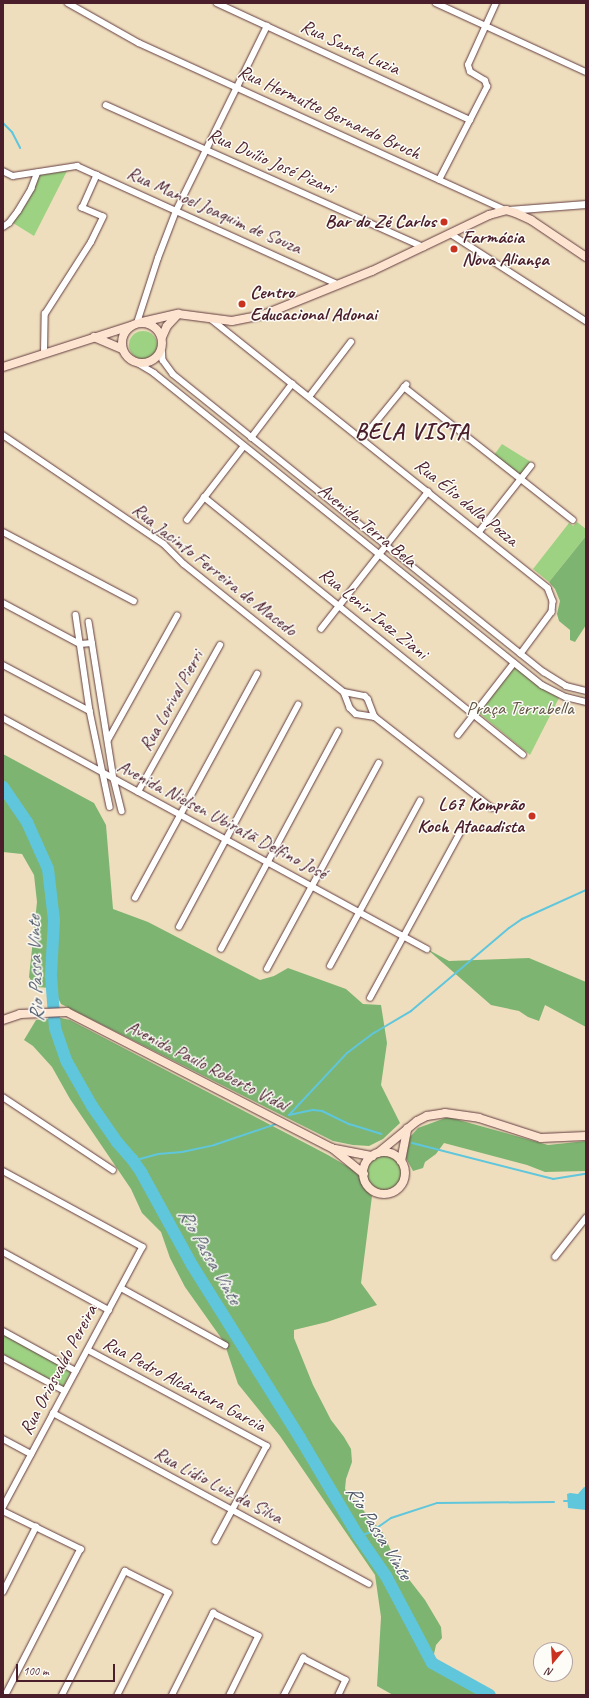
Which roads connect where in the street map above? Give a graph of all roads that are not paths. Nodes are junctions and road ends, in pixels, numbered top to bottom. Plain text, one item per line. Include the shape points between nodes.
1 (68, 3) edge
2 (217, 3) edge
3 (436, 3) edge
4 (496, 3) edge
5 (267, 26) junction
6 (486, 26) junction
7 (586, 72) edge
8 (236, 87) junction
9 (106, 105) dead end
10 (470, 120) junction
11 (205, 149) junction
12 (3, 171) edge
13 (37, 172) junction
14 (97, 175) junction
15 (439, 180) junction
16 (586, 204) edge
17 (506, 210) junction
18 (176, 211) junction
19 (4, 227) edge
20 (451, 234) junction
21 (424, 247) junction
22 (586, 257) edge
23 (337, 284) junction
24 (178, 314) junction
25 (586, 321) edge
26 (136, 324) junction
27 (224, 325) junction
28 (162, 336) junction
29 (93, 337) junction
30 (352, 342) dead end
31 (162, 346) junction
32 (122, 349) junction
33 (44, 353) junction
34 (136, 362) junction
35 (3, 367) edge
36 (292, 384) junction
37 (309, 397) junction
38 (3, 435) edge
39 (251, 438) junction
40 (362, 440) junction
41 (244, 446) junction
42 (531, 466) dead end
43 (521, 479) junction
44 (428, 492) junction
45 (204, 497) junction
46 (186, 520) dead end
47 (573, 520) dead end
48 (3, 532) edge
49 (479, 532) junction
50 (386, 546) junction
51 (379, 554) junction
52 (134, 601) dead end
53 (3, 603) edge
54 (339, 606) junction
55 (76, 615) dead end
56 (177, 616) dead end
57 (89, 622) dead end
58 (321, 629) dead end
59 (92, 643) junction
60 (80, 644) junction
61 (220, 645) dead end
62 (521, 654) junction
63 (514, 663) junction
64 (3, 665) edge
65 (257, 674) dead end
66 (586, 691) edge
67 (344, 692) junction
68 (586, 702) edge
69 (298, 705) dead end
70 (90, 711) junction
71 (474, 715) junction
72 (375, 717) junction
73 (3, 718) edge
74 (338, 732) dead end
75 (458, 735) dead end
76 (108, 740) junction
77 (523, 754) dead end
78 (379, 763) dead end
79 (102, 772) junction
80 (114, 779) junction
81 (138, 792) junction
82 (420, 801) dead end
83 (110, 807) dead end
84 (492, 808) dead end
85 (122, 811) dead end
86 (181, 815) junction
87 (460, 833) dead end
88 (226, 839) junction
89 (268, 862) junction
90 (312, 886) junction
91 (135, 898) dead end
92 (360, 911) junction
93 (179, 927) dead end
94 (404, 936) junction
95 (427, 948) dead end
96 (221, 949) dead end
97 (330, 966) dead end
98 (267, 969) dead end
99 (370, 998) dead end
100 (3, 1020) edge
101 (3, 1097) edge
102 (407, 1129) junction
103 (586, 1136) edge
104 (332, 1148) junction
105 (375, 1155) junction
106 (401, 1161) junction
107 (113, 1170) dead end
108 (3, 1171) edge
109 (364, 1174) junction
110 (586, 1218) edge
111 (3, 1252) edge
112 (555, 1256) dead end
113 (121, 1288) junction
114 (109, 1310) junction
115 (3, 1331) edge
116 (225, 1344) dead end
117 (88, 1350) junction
118 (3, 1358) edge
119 (76, 1371) junction
120 (65, 1391) junction
121 (53, 1414) junction
122 (3, 1439) edge
123 (31, 1454) junction
124 (3, 1508) edge
125 (232, 1510) junction
126 (3, 1511) edge
127 (36, 1527) junction
128 (216, 1541) dead end
129 (369, 1584) dead end
130 (3, 1592) edge
131 (6, 1695) edge
132 (62, 1695) edge
133 (118, 1695) edge
134 (172, 1695) edge
135 (230, 1695) edge
136 (284, 1695) edge
137 (339, 1695) edge

1 - 8 street, Rua Hermutte Bernardo Bruch via 139,43
2 - 5 street, Rua Santa Luzia
3 - 6 street
4 - 6 street
5 - 8 street
5 - 10 street, Rua Santa Luzia
6 - 7 street
6 - 10 street via 468,65 470,72 487,84
8 - 11 street
8 - 15 street, Rua Hermutte Bernardo Bruch
9 - 11 street, Rua Duílio José Pizani
10 - 15 street
11 - 18 street
11 - 21 street, Rua Duílio José Pizani
12 - 13 street via 13,176
13 - 14 street, Rua Manoel Joaquim de Souza via 77,166
13 - 19 street via 18,212
14 - 18 street, Rua Manoel Joaquim de Souza
14 - 33 street via 82,208 103,217 91,242 45,314
15 - 17 street, Rua Hermutte Bernardo Bruch
16 - 17 street
17 - 20 main road via 489,215
17 - 22 main road via 531,220
18 - 23 street, Rua Manoel Joaquim de Souza
18 - 26 street
20 - 21 main road
20 - 25 street
21 - 23 main road
23 - 27 main road via 263,315
24 - 26 main road
24 - 27 main road via 211,319
24 - 28 main road
26 - 28 main road via 154,326
26 - 29 main road
26 - 32 main road via 123,336
27 - 36 street, Rua Élio dalla Pozza
28 - 31 main road
29 - 32 main road
29 - 33 main road
30 - 37 street
31 - 34 main road via 155,359 144,363
31 - 39 street, Avenida Terra Bela via 163,360 170,372
32 - 34 main road via 125,355
33 - 35 main road
34 - 41 street, Avenida Terra Bela via 150,370
36 - 37 street, Rua Élio dalla Pozza
36 - 39 street
37 - 40 street, Rua Élio dalla Pozza
38 - 67 street, Rua Jacinto Ferreira de Macedo via 164,544 184,564
39 - 50 street, Avenida Terra Bela
40 - 43 street via 405,386
40 - 44 street, Rua Élio dalla Pozza
41 - 45 street
41 - 51 street, Avenida Terra Bela
42 - 43 street
43 - 47 street
43 - 49 street
44 - 49 street, Rua Élio dalla Pozza
44 - 50 street
45 - 46 street
45 - 54 street, Rua Lenir Inez Ziani
48 - 52 street
49 - 62 street, Rua Élio dalla Pozza via 544,584 552,596 553,607 549,617
50 - 51 street
50 - 62 street, Avenida Terra Bela
51 - 54 street
51 - 63 street, Avenida Terra Bela
53 - 60 street
54 - 58 street
54 - 71 street, Rua Lenir Inez Ziani
55 - 60 street
56 - 76 street
57 - 59 street
59 - 60 street
59 - 76 street
60 - 70 street
61 - 81 street, Rua Lorival Pierri
62 - 66 street, Avenida Terra Bela via 557,682
63 - 68 street, Avenida Terra Bela via 553,692
63 - 71 street
64 - 70 street
65 - 86 street
67 - 72 street, Rua Jacinto Ferreira de Macedo via 368,699
67 - 72 street, Rua Jacinto Ferreira de Macedo via 350,708 356,714
69 - 88 street
70 - 79 street
71 - 75 street
71 - 77 street, Rua Lenir Inez Ziani
72 - 84 street, Rua Jacinto Ferreira de Macedo
73 - 79 street, Avenida Nielsen Ubiratã Delfino José
74 - 89 street
76 - 80 street
78 - 90 street
79 - 80 street, Avenida Nielsen Ubiratã Delfino José
79 - 83 street
80 - 81 street, Avenida Nielsen Ubiratã Delfino José
80 - 85 street
81 - 86 street, Avenida Nielsen Ubiratã Delfino José
82 - 92 street
86 - 88 street, Avenida Nielsen Ubiratã Delfino José
86 - 91 street
87 - 94 street
88 - 89 street, Avenida Nielsen Ubiratã Delfino José
88 - 93 street
89 - 90 street, Avenida Nielsen Ubiratã Delfino José
89 - 96 street
90 - 92 street, Avenida Nielsen Ubiratã Delfino José
90 - 98 street
92 - 94 street, Avenida Nielsen Ubiratã Delfino José
92 - 97 street
94 - 95 street, Avenida Nielsen Ubiratã Delfino José
94 - 99 street
100 - 104 main road, Avenida Paulo Roberto Vidal via 13,1015 68,1012
101 - 107 street
102 - 103 main road via 427,1116 455,1113 541,1138
102 - 105 main road
102 - 106 main road
104 - 105 main road, Avenida Paulo Roberto Vidal
104 - 109 main road, Avenida Paulo Roberto Vidal
105 - 106 main road via 390,1153
105 - 109 main road via 364,1167
106 - 109 main road via 404,1167 404,1180 395,1191 374,1191 365,1181
108 - 113 street, Rua Oriosvaldo Pereira via 143,1247
110 - 112 street
111 - 114 street
113 - 114 street, Rua Oriosvaldo Pereira
113 - 116 street
114 - 117 street, Rua Oriosvaldo Pereira
115 - 119 street
117 - 119 street, Rua Oriosvaldo Pereira
117 - 125 street, Rua Pedro Alcântara Garcia via 267,1446
118 - 120 street
119 - 120 street, Rua Oriosvaldo Pereira
120 - 121 street, Rua Oriosvaldo Pereira
121 - 123 street, Rua Oriosvaldo Pereira
121 - 125 street, Rua Lídio Luiz da Silva
122 - 123 street
123 - 124 street, Rua Oriosvaldo Pereira
125 - 128 street
125 - 129 street, Rua Lídio Luiz da Silva
126 - 127 street
127 - 130 street
127 - 131 street via 81,1549
132 - 133 street via 125,1571 169,1593
134 - 135 street via 213,1613 259,1636
136 - 137 street via 303,1658 346,1680

